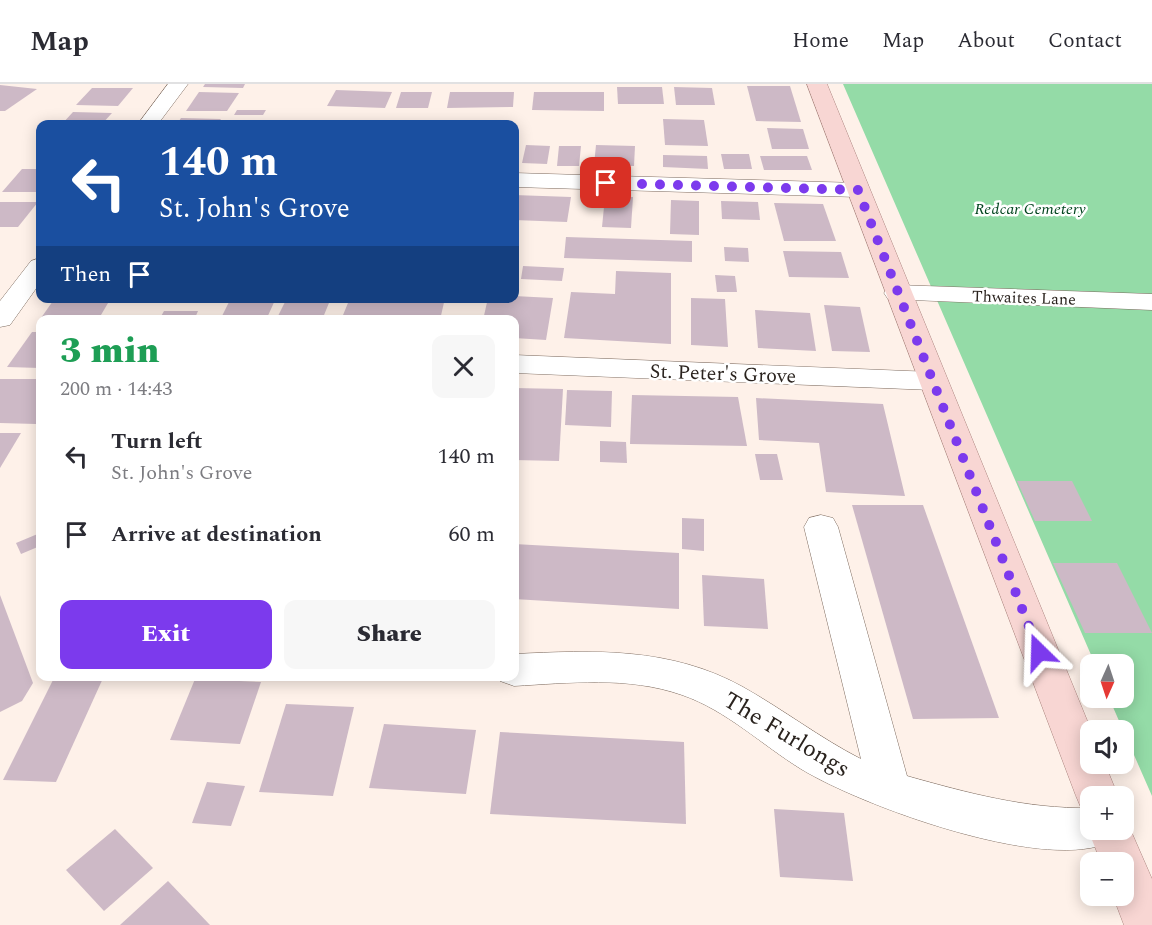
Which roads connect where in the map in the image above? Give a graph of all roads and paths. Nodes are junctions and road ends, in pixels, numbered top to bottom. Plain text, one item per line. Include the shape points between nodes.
1 (178, 84) edge
2 (817, 84) edge
3 (151, 120) edge
4 (519, 180) edge
5 (858, 190) junction
6 (36, 271) edge
7 (897, 293) junction
8 (1152, 302) edge
9 (0, 319) edge
10 (519, 364) edge
11 (932, 381) junction
12 (821, 527) dead end
13 (519, 670) edge
14 (1093, 786) edge
15 (890, 790) junction
16 (1080, 829) edge
17 (1134, 892) edge
18 (1147, 925) edge

1 - 3 street
2 - 5 main road
4 - 5 street
5 - 7 main road
6 - 9 street
7 - 8 street, Thwaites Lane
7 - 11 main road
10 - 11 street, St. Peter's Grove
11 - 14 main road
12 - 15 street
13 - 15 street, The Furlongs via 601,666 646,670 691,681 727,697 835,767
15 - 16 street, The Furlongs via 995,822
17 - 18 main road

